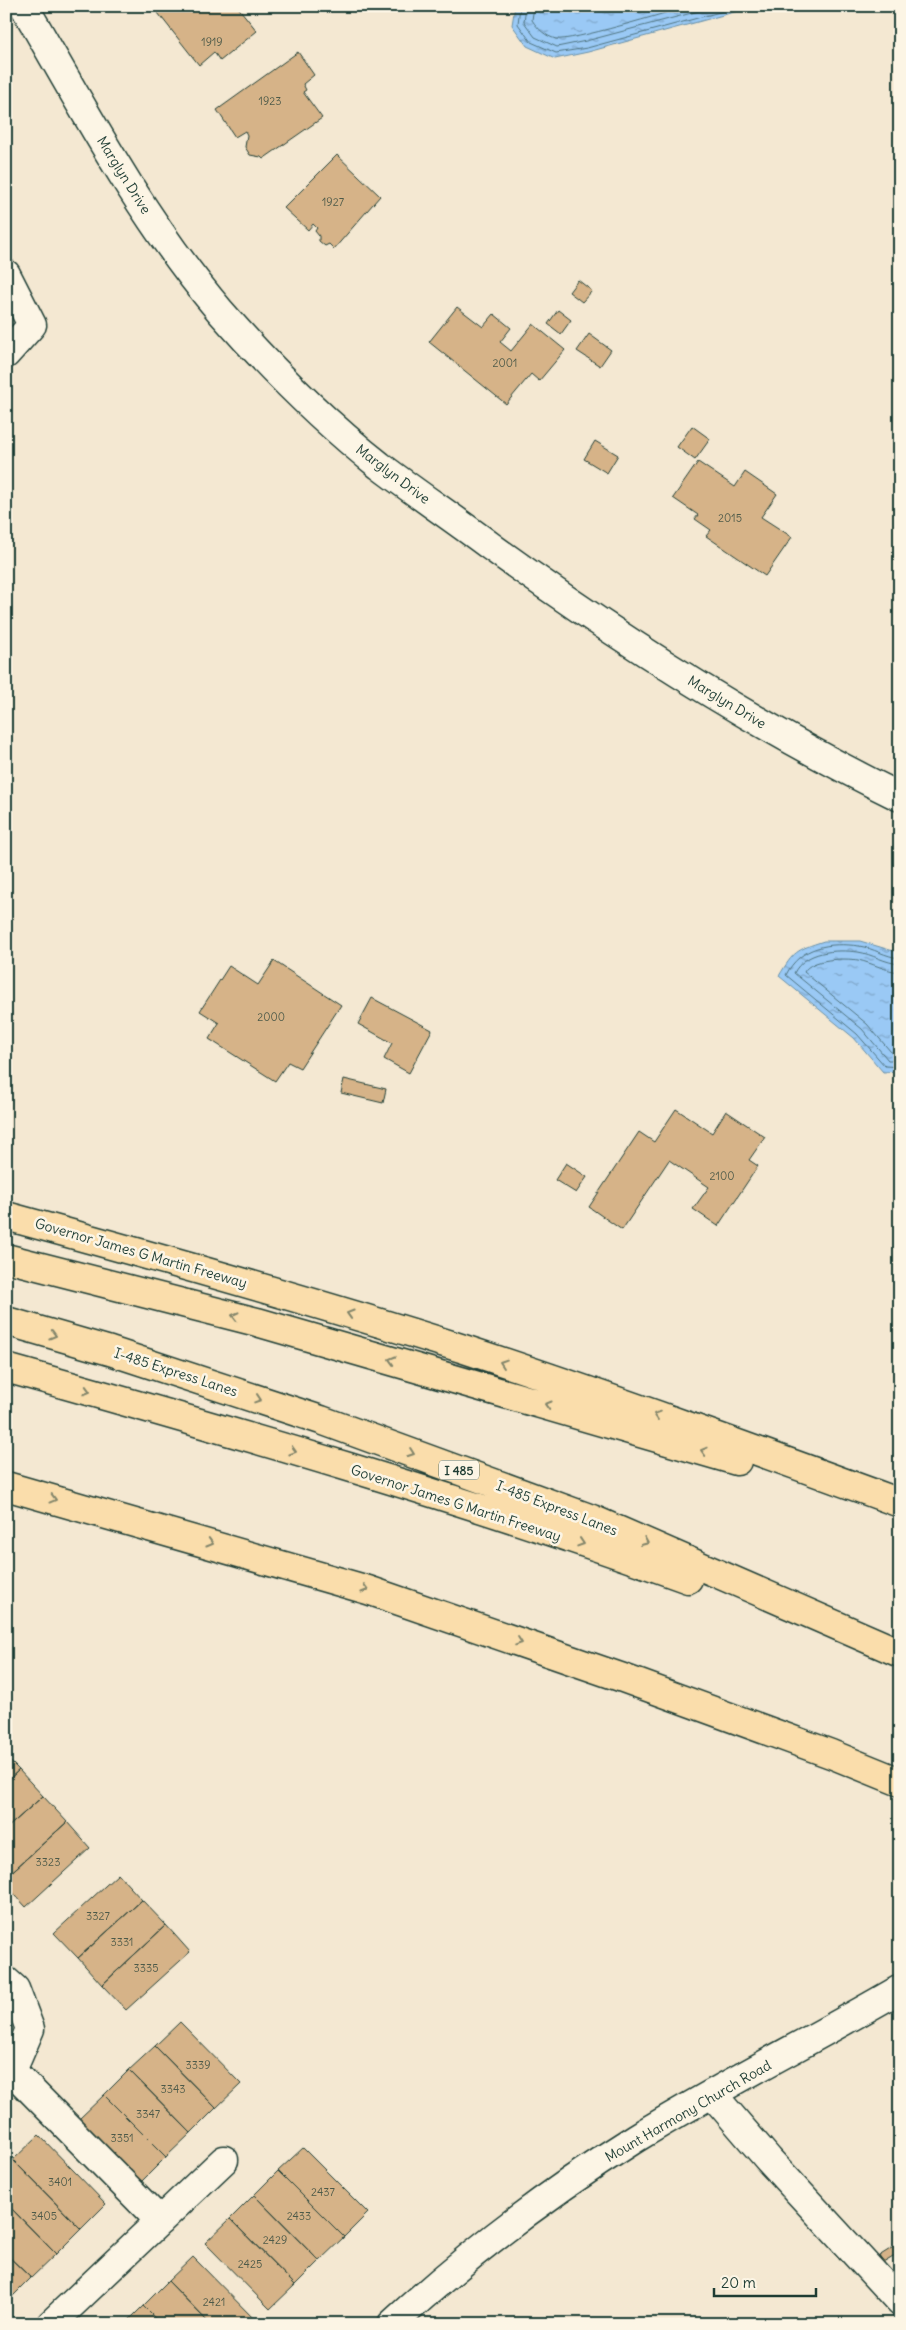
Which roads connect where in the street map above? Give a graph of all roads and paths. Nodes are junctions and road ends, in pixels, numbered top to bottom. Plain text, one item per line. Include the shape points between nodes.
1 (24, 6) edge
2 (6, 274) edge
3 (6, 354) edge
4 (900, 797) edge
5 (6, 1216) edge
6 (6, 1258) edge
7 (6, 1321) edge
8 (6, 1368) edge
9 (6, 1486) edge
10 (900, 1503) edge
11 (900, 1515) edge
12 (900, 1653) edge
13 (900, 1657) edge
14 (900, 1782) edge
15 (6, 1980) edge
16 (900, 1988) edge
17 (9, 2074) edge
18 (713, 2095) junction
19 (224, 2160) dead end
20 (160, 2221) junction
21 (900, 2302) edge
22 (51, 2324) edge
23 (392, 2324) edge

1 - 4 street, Marglyn Drive via 160,232 218,309 273,370 326,421 381,466 626,640 714,696
2 - 3 street via 32,325
10 -> 5 highway, Governor James G Martin Freeway via 697,1428 464,1350 217,1273
11 -> 6 highway via 746,1463 475,1383 257,1322
7 -> 12 highway, I-485 Express Lanes / I 485 via 110,1351 321,1420 583,1516
8 -> 13 highway, Governor James G Martin Freeway / I 485 via 419,1489 648,1565
9 -> 14 highway via 368,1590 623,1678
15 - 17 street via 15,1989 30,2029
16 - 18 street, Mount Harmony Church Road
17 - 20 street
18 - 21 street
18 - 23 street, Mount Harmony Church Road via 636,2138 529,2210 473,2252
19 - 20 street
20 - 22 street

